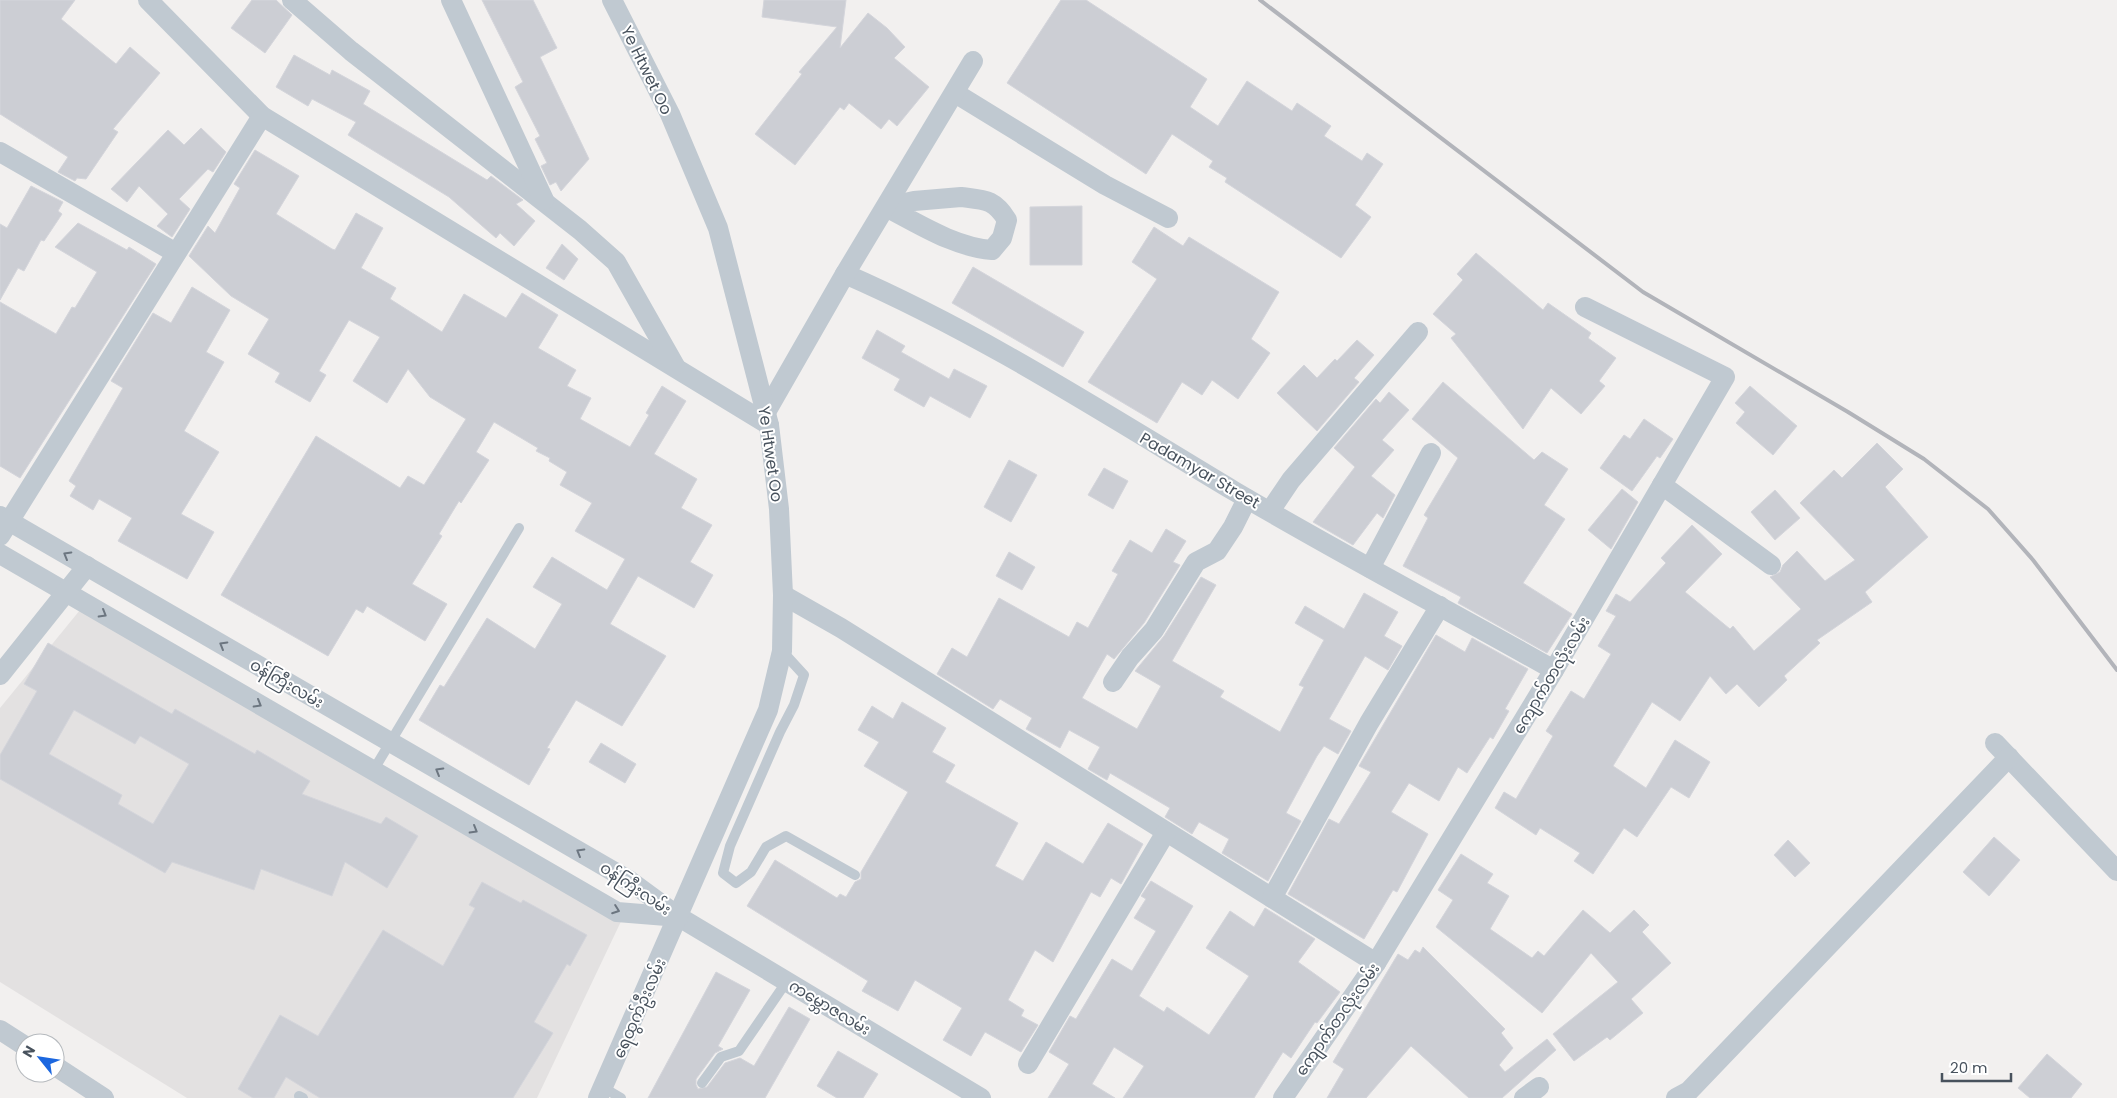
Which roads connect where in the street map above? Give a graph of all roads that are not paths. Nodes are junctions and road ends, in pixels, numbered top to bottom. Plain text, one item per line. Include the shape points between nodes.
1 (148, 0) edge
2 (292, 0) edge
3 (451, 0) edge
4 (612, 0) edge
5 (973, 61) dead end
6 (955, 93) junction
7 (262, 116) junction
8 (0, 152) edge
9 (546, 204) junction
10 (886, 206) junction
11 (1168, 218) dead end
12 (176, 253) junction
13 (845, 274) junction
14 (1585, 307) dead end
15 (1418, 332) dead end
16 (676, 368) junction
17 (768, 418) junction
18 (1431, 453) dead end
19 (1662, 485) junction
20 (1247, 499) junction
21 (1270, 511) junction
22 (3, 525) edge
23 (519, 528) dead end
24 (0, 554) edge
25 (1771, 565) dead end
26 (87, 566) junction
27 (1370, 568) junction
28 (66, 593) junction
29 (783, 595) junction
30 (1440, 606) junction
31 (782, 651) junction
32 (1554, 670) junction
33 (0, 675) edge
34 (1113, 682) dead end
35 (390, 743) junction
36 (373, 771) junction
37 (1166, 832) junction
38 (2117, 871) edge
39 (855, 874) dead end
40 (1272, 898) junction
41 (679, 917) junction
42 (1376, 963) junction
43 (787, 981) junction
44 (1028, 1064) dead end
45 (65, 1073) edge
46 (702, 1082) dead end
47 (608, 1095) edge
48 (104, 1098) edge
49 (981, 1098) edge
50 (1283, 1098) edge
51 (1676, 1098) edge

1 - 7 street
2 - 9 street via 351,51
3 - 9 street
4 - 17 street, Ye Htwet Oo via 670,114 718,228
5 - 6 street
6 - 10 street
6 - 11 street via 1105,185
7 - 12 street
7 - 16 street
8 - 12 street
9 - 16 street via 616,262
10 - 10 street via 973,249 992,250 1002,238 1007,220 999,207 988,200 962,197
10 - 13 street
12 - 22 street
13 - 17 street
13 - 20 street, Padamyar Street via 906,301 1045,378
14 - 19 street, ကျောက်တလုံးလမ်း via 1725,377
15 - 21 street via 1291,480
16 - 17 street
17 - 29 street, Ye Htwet Oo via 779,509
18 - 27 street
19 - 25 street
19 - 32 street, ကျောက်တလုံးလမ်း
20 - 21 street, Padamyar Street
20 - 34 street via 1217,551 1196,562 1154,630
21 - 27 street, Padamyar Street
26 -> 22 street, ဝန်ကြီးလမ်း
23 - 35 lane
24 - 28 street, ဝန်ကြီးလမ်း
26 - 28 street
35 -> 26 street, ဝန်ကြီးလမ်း
27 - 30 street, Padamyar Street
28 - 33 street
28 -> 36 street, ဝန်ကြီးလမ်း
29 - 31 street, Ye Htwet Oo
29 - 37 street
30 - 32 street, Padamyar Street
30 - 40 street via 1368,724
31 - 39 lane via 804,675 794,705 730,846 723,873 736,883 751,872 766,847 786,836
31 - 41 street, Ye Htwet Oo via 768,710
32 - 42 street, ကျောက်တလုံးလမ်း
35 - 36 lane
41 -> 35 street, ဝန်ကြီးလမ်း via 630,881
36 -> 41 street, ဝန်ကြီးလမ်း via 616,912
37 - 40 street
37 - 44 street
38 - 51 street via 2002,750 1689,1091
40 - 42 street
41 - 43 street, ကမ္ဘောဇလမ်း
41 - 47 street, ရေထွက်ဦးလမ်း
42 - 50 street, ကျောက်တလုံးလမ်း
43 - 46 lane via 739,1051 721,1058
43 - 49 street, ကမ္ဘောဇလမ်း
45 - 48 street

